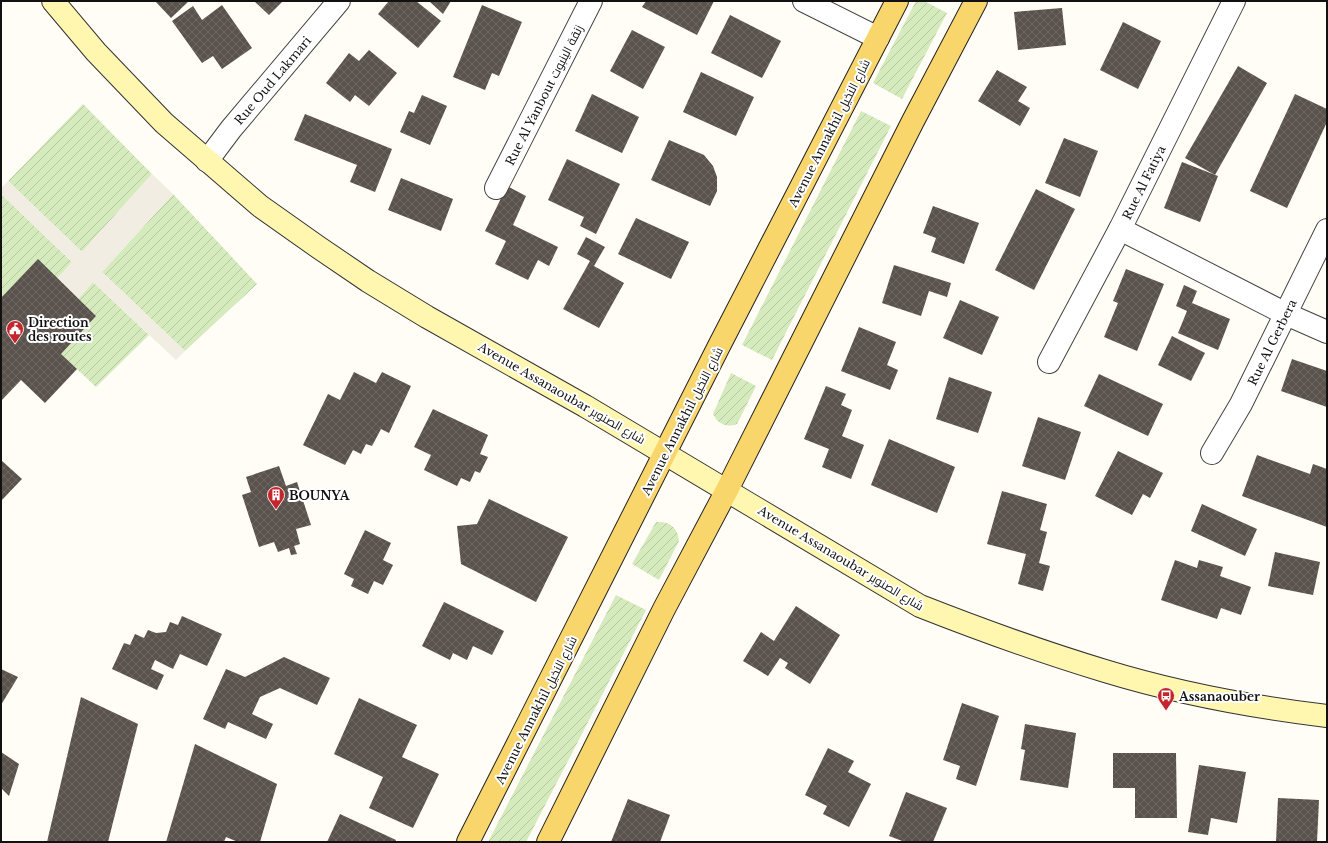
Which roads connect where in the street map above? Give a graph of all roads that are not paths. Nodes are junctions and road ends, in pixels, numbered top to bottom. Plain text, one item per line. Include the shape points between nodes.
1 (53, 1) edge
2 (339, 1) edge
3 (591, 1) edge
4 (804, 1) edge
5 (897, 1) edge
6 (976, 1) edge
7 (1234, 1) edge
8 (878, 38) junction
9 (207, 161) junction
10 (496, 188) dead end
11 (1120, 228) junction
12 (1327, 230) edge
13 (1286, 314) junction
14 (1327, 332) edge
15 (1049, 362) dead end
16 (1212, 453) dead end
17 (665, 454) junction
18 (727, 490) junction
19 (1327, 716) edge
20 (468, 842) edge
21 (548, 842) edge

1 - 9 street, Avenue Assanaoubar شارع الصنوبر via 128,87
2 - 9 street, Rue Oud Lakmari
3 - 10 street, Rue Al Yanbout زنقة الينبوت
4 - 8 street
5 - 8 main road, Avenue Annakhil شارع النخيل
6 - 18 main road
7 - 11 street, Rue Al Fatiya
8 - 17 main road, Avenue Annakhil شارع النخيل
9 - 17 street, Avenue Assanaoubar شارع الصنوبر via 260,206 368,281
11 - 13 street
11 - 15 street, Rue Al Fatiya
12 - 13 street, Rue Al Gerbera
13 - 14 street
13 - 16 street, Rue Al Gerbera via 1241,404
17 - 18 street, Avenue Assanaoubar شارع الصنوبر
17 - 20 main road, Avenue Annakhil شارع النخيل
18 - 19 street, Avenue Assanaoubar شارع الصنوبر via 920,606 976,628 1106,672 1161,686 1281,711
18 - 21 main road via 664,609

